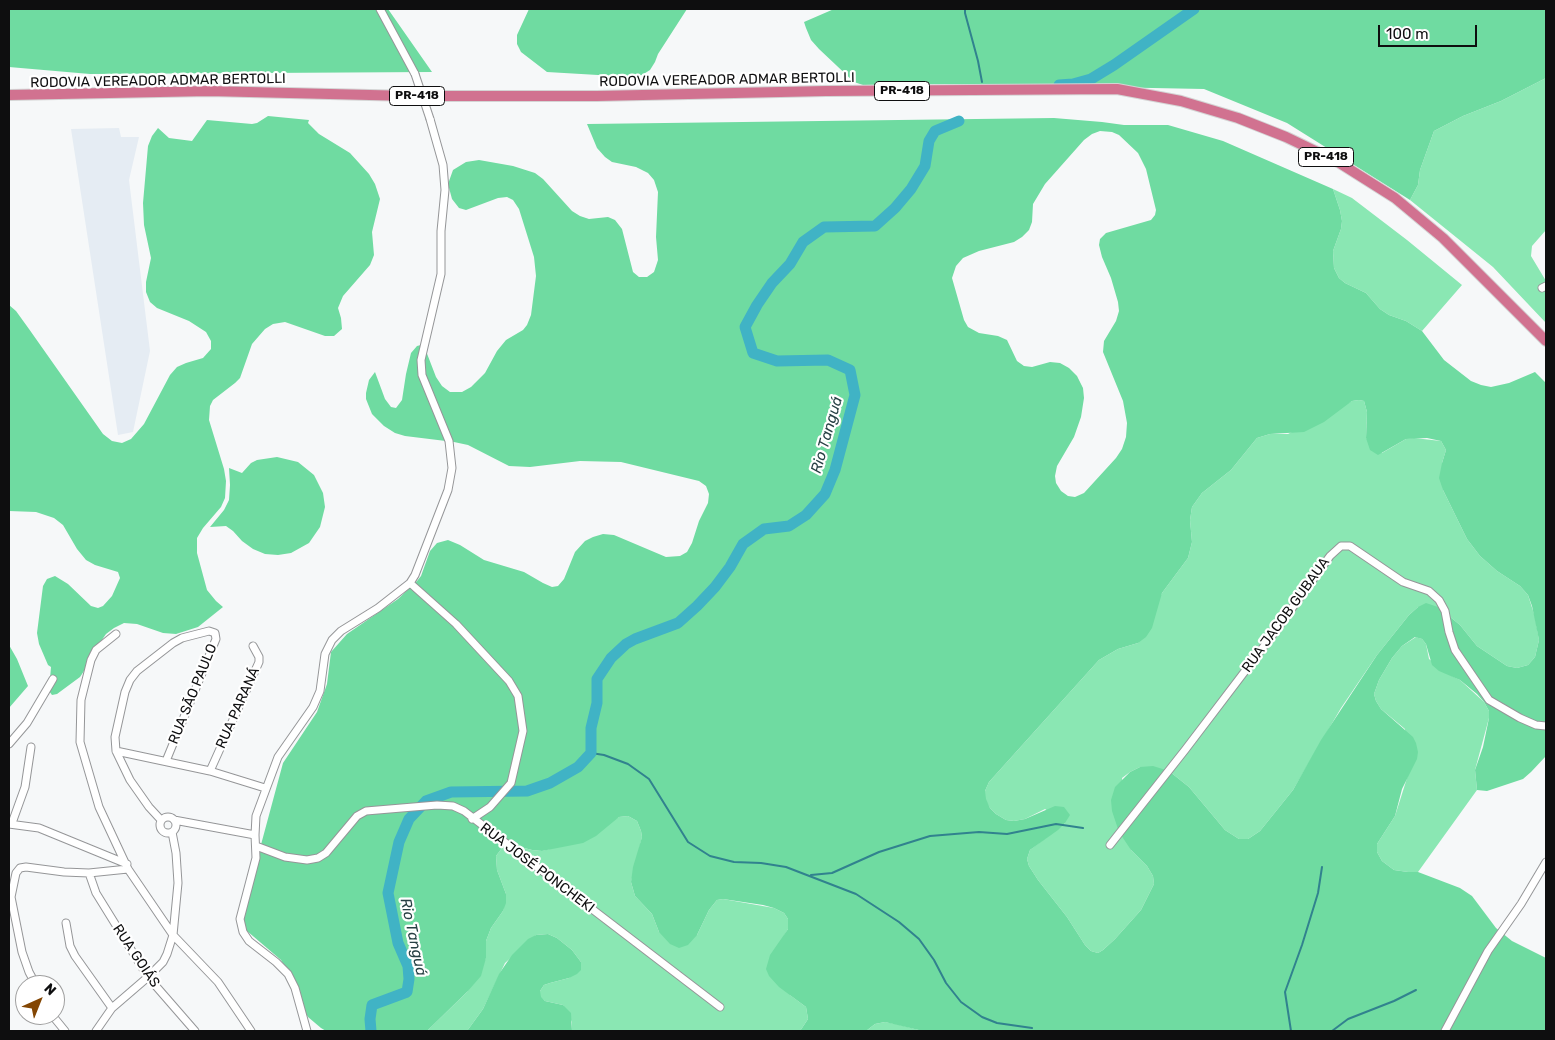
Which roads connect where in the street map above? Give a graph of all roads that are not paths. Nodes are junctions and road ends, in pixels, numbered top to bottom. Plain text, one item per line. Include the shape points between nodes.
1 (380, 9) edge
2 (9, 96) edge
3 (1546, 341) edge
4 (410, 583) junction
5 (116, 634) dead end
6 (252, 646) dead end
7 (53, 679) dead end
8 (1546, 726) edge
9 (9, 744) edge
10 (31, 747) dead end
11 (116, 751) junction
12 (166, 761) junction
13 (210, 771) junction
14 (265, 788) junction
15 (472, 819) junction
16 (161, 820) junction
17 (174, 820) junction
18 (10, 823) edge
19 (172, 832) junction
20 (255, 835) junction
21 (1110, 845) dead end
22 (256, 846) junction
23 (1546, 862) edge
24 (128, 867) junction
25 (89, 873) junction
26 (10, 896) edge
27 (11, 907) edge
28 (66, 923) dead end
29 (172, 935) junction
30 (32, 975) edge
31 (148, 978) junction
32 (720, 1007) dead end
33 (112, 1008) junction
34 (96, 1031) edge
35 (195, 1031) edge
36 (251, 1031) edge
37 (307, 1031) edge
38 (1445, 1031) edge

1 - 4 street, bridge via 415,74 443,165 445,190 441,274 421,360 422,375 449,441 452,468 448,490
2 - 3 highway, RODOVIA VEREADOR ADMAR BERTOLLI / PR-418 via 209,91 597,96 1117,89 1181,101 1238,118 1338,162 1395,198 1443,238
4 - 14 street via 332,640 325,654 320,691 313,707 278,757
4 - 15 street, RUA JOSÉ PONCHEKI via 456,624 509,681 518,696 523,731 510,783 490,807
5 - 24 street via 96,650 91,660 81,700 80,742 99,807
6 - 13 street, RUA PARANÁ via 259,662
7 - 9 street via 27,723
8 - 21 street, RUA JACOB GUBAUA via 1520,718 1489,700 1455,650 1445,611 1429,591 1403,582 1350,546 1341,546 1330,556 1203,727
10 - 18 street via 24,786
11 - 12 street
11 - 12 street, RUA SÃO PAULO via 115,737 130,680 173,642 209,631 215,633 216,639
11 - 16 street via 130,780
12 - 13 street
13 - 14 street
14 - 20 street via 256,816
15 - 22 street via 452,806 366,811 357,816 318,858 285,857
15 - 32 street, RUA JOSÉ PONCHEKI
16 - 17 street via 166,817
16 - 19 street via 162,831
17 - 19 street via 176,825
17 - 20 street
18 - 24 street via 39,828
19 - 29 street via 178,871
20 - 22 street
22 - 37 street via 256,858 240,919 243,932 288,974
23 - 38 street via 1488,951
24 - 25 street
24 - 29 street
25 - 26 street via 20,868
25 - 31 street, RUA GOIÁS via 96,893
26 - 27 street
27 - 30 street via 22,952
28 - 33 street via 75,956
29 - 31 street via 167,954
29 - 36 street via 218,982
31 - 33 street
31 - 35 street, RUA GOIÁS
33 - 34 street

